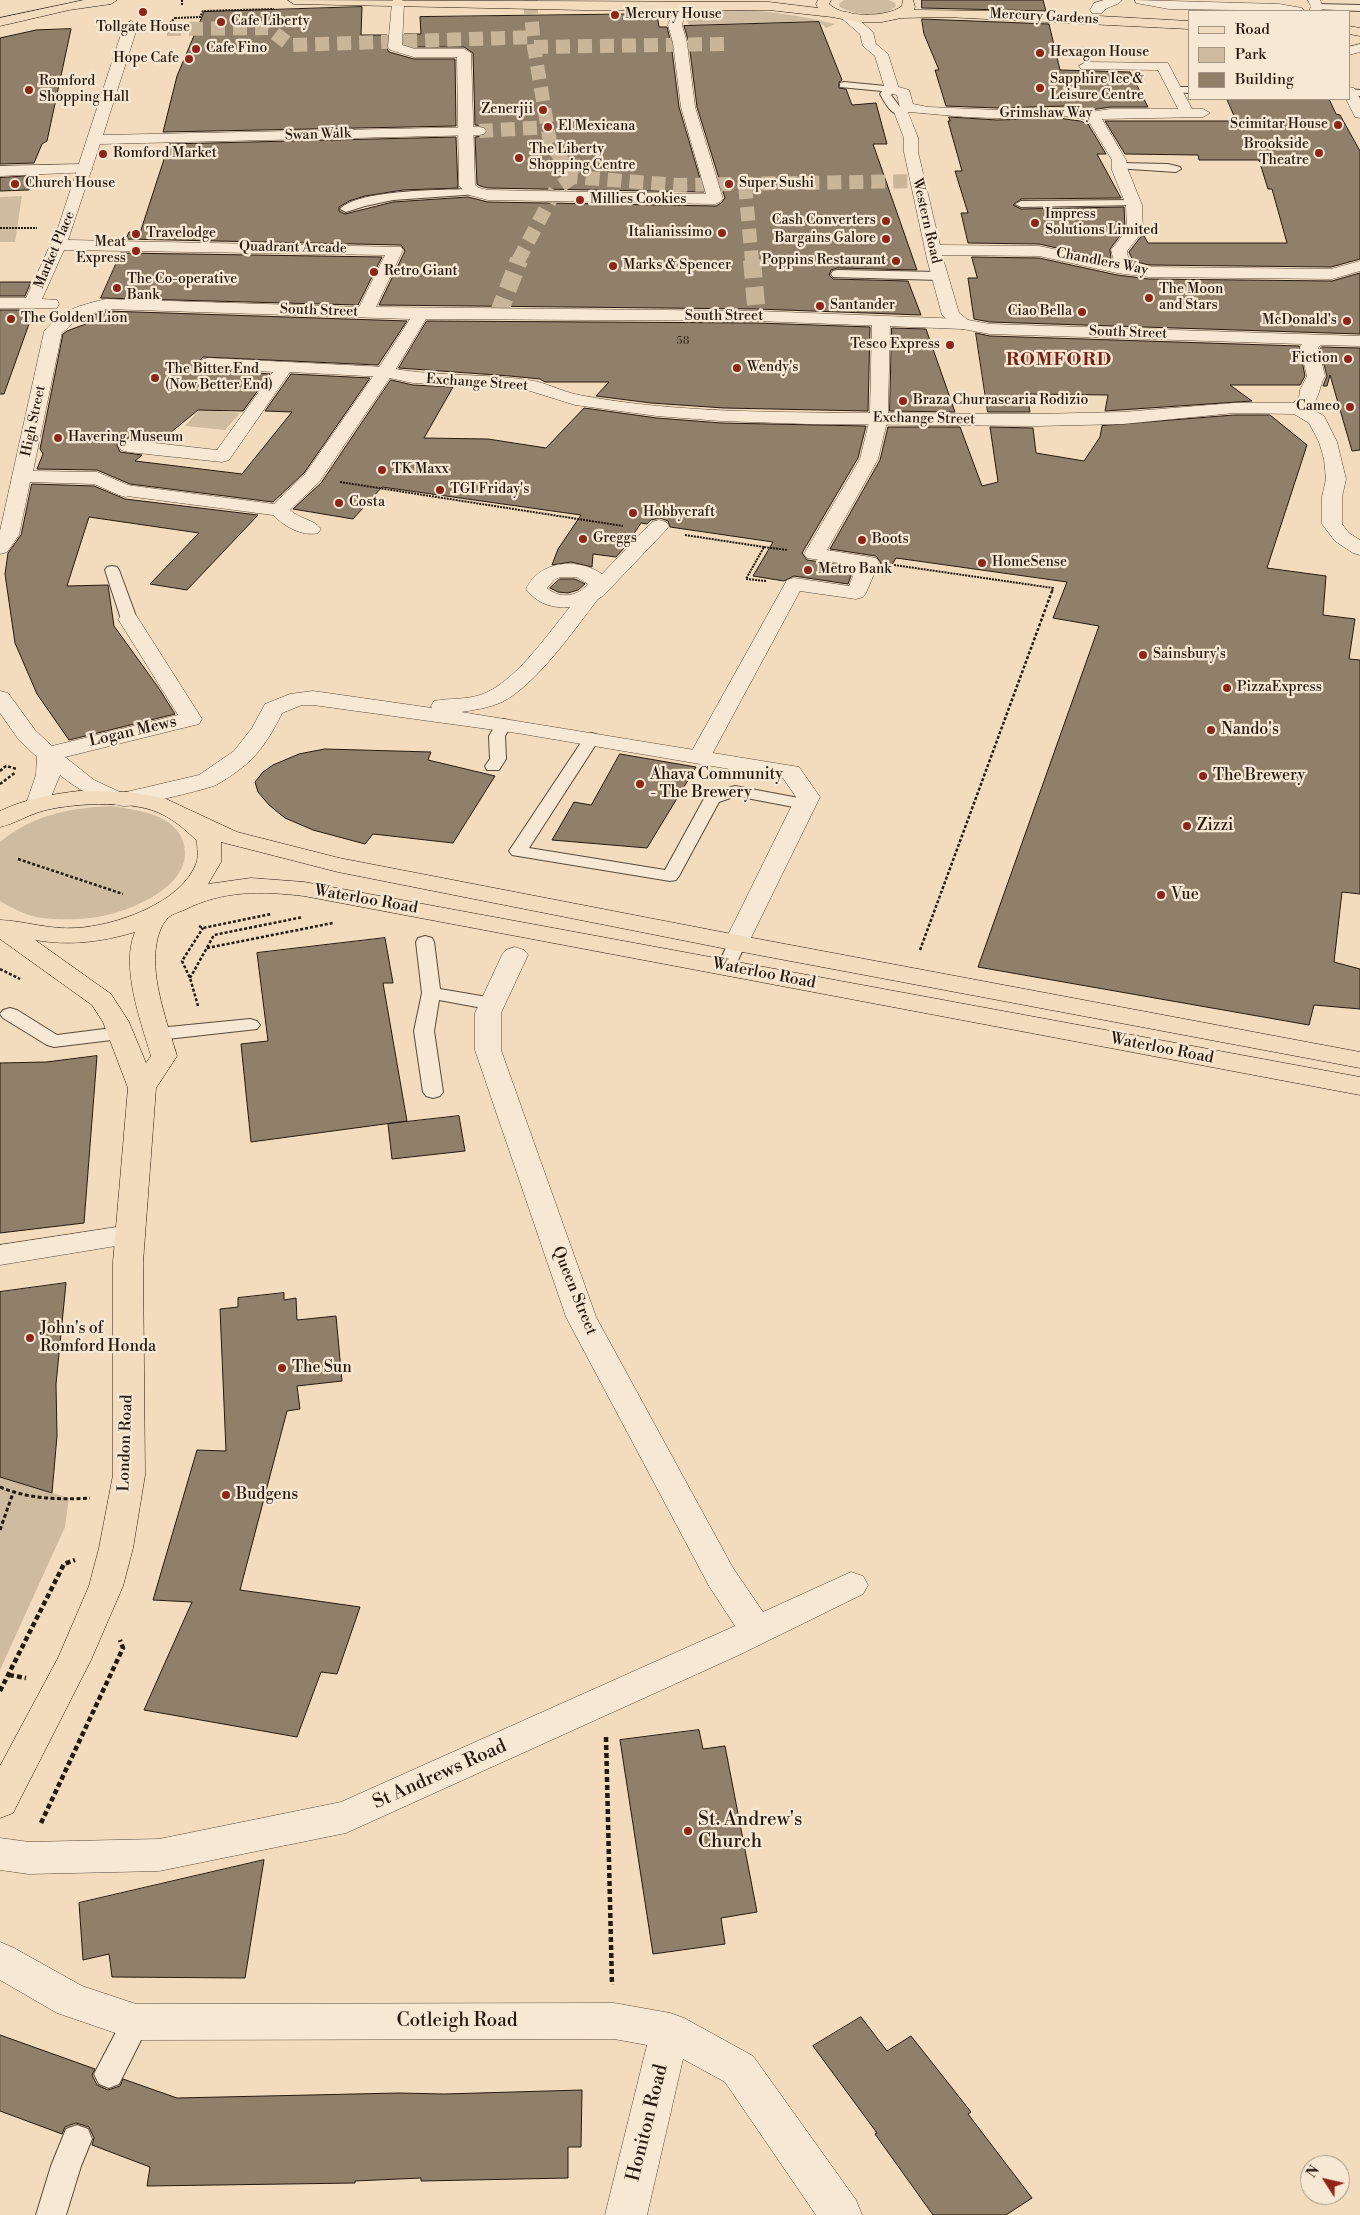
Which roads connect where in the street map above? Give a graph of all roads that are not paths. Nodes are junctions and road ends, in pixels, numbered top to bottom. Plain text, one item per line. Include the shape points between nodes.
1 (59, 0) edge
2 (111, 0) edge
3 (294, 0) edge
4 (602, 0) edge
5 (735, 0) edge
6 (825, 0) edge
7 (905, 0) edge
8 (916, 0) edge
9 (1116, 0) edge
10 (1141, 0) edge
11 (398, 3) junction
12 (695, 6) junction
13 (1315, 6) edge
14 (1360, 8) edge
15 (1097, 10) junction
16 (1291, 10) edge
17 (839, 14) junction
18 (0, 15) edge
19 (1188, 17) edge
20 (891, 20) junction
21 (0, 22) edge
22 (131, 25) dead end
23 (1188, 25) edge
24 (1086, 66) dead end
25 (843, 82) dead end
26 (890, 82) junction
27 (1182, 90) edge
28 (1350, 94) edge
29 (903, 110) junction
30 (1187, 113) junction
31 (1203, 113) dead end
32 (1360, 114) edge
33 (1090, 116) junction
34 (479, 130) tunnel mouth
35 (94, 140) junction
36 (85, 169) junction
37 (0, 171) edge
38 (474, 192) junction
39 (1134, 203) junction
40 (1021, 204) dead end
41 (346, 209) dead end
42 (59, 245) junction
43 (933, 250) junction
44 (1360, 266) edge
45 (1132, 270) junction
46 (837, 274) dead end
47 (939, 276) junction
48 (0, 303) edge
49 (32, 304) junction
50 (87, 308) junction
51 (365, 312) junction
52 (421, 314) junction
53 (881, 322) junction
54 (963, 324) junction
55 (1315, 341) junction
56 (1360, 341) edge
57 (209, 363) dead end
58 (284, 368) junction
59 (385, 372) junction
60 (1298, 409) junction
61 (879, 418) junction
62 (128, 446) dead end
63 (22, 476) junction
64 (279, 510) junction
65 (311, 528) dead end
66 (669, 530) road end
67 (0, 548) edge
68 (1360, 549) edge
69 (112, 570) dead end
70 (129, 619) joint
71 (0, 698) edge
72 (401, 709) junction
73 (504, 724) junction
74 (592, 738) junction
75 (48, 755) junction
76 (700, 756) junction
77 (493, 766) dead end
78 (119, 798) junction
79 (38, 804) junction
80 (804, 804) junction
81 (5, 815) edge
82 (185, 818) junction
83 (164, 911) junction
84 (0, 928) edge
85 (425, 942) dead end
86 (737, 943) junction
87 (516, 955) dead end
88 (726, 966) junction
89 (431, 993) junction
90 (493, 1004) junction
91 (10, 1014) dead end
92 (250, 1025) dead end
93 (120, 1033) junction
94 (158, 1034) junction
95 (1360, 1060) edge
96 (1360, 1086) edge
97 (142, 1088) junction
98 (433, 1092) dead end
99 (130, 1235) junction
100 (0, 1255) edge
101 (851, 1585) dead end
102 (757, 1631) junction
103 (0, 1802) edge
104 (0, 1854) edge
105 (0, 1960) edge
106 (136, 2022) junction
107 (670, 2031) junction
108 (108, 2074) dead end
109 (77, 2139) dead end
110 (52, 2215) edge
111 (626, 2215) edge
112 (841, 2215) edge

1 - 18 main road
2 - 21 main road
3 - 11 main road
4 - 5 main road
6 - 17 main road via 822,4 825,8
7 - 20 main road via 910,8
8 - 15 main road, Mercury Gardens
9 - 15 street via 1099,6
10 - 16 street
11 - 12 main road
11 - 38 street via 395,47 414,53 464,53 467,186
12 - 17 main road via 769,6
12 - 38 street via 678,15 675,25 688,107 715,199 488,195
13 - 14 lane
15 - 19 main road, Mercury Gardens
17 - 20 main road, Mercury Gardens
17 - 26 street, Western Road via 866,32 870,46 886,50
20 - 23 main road, Mercury Gardens via 938,13
22 - 35 street, Market Place
24 - 27 street via 1163,66
25 - 26 lane
26 - 29 street, Western Road via 904,93
27 - 30 street
28 - 32 street
29 - 33 street, Grimshaw Way via 998,114 1068,112
29 - 43 street, Western Road
30 - 31 street, Grimshaw Way
30 - 33 street, Grimshaw Way
33 - 39 street via 1095,119 1119,160
34 - 35 street, Swan Walk
35 - 36 street, Market Place
36 - 37 street
36 - 42 street, Market Place
38 - 41 lane via 378,198
39 - 40 lane
39 - 45 street via 1135,231 1118,250 1122,264
42 - 49 street, Market Place
42 - 51 street, Quadrant Arcade via 395,250
43 - 45 street, Chandlers Way via 1039,251
43 - 47 street, Western Road
44 - 45 street, Chandlers Way via 1340,273 1318,275
46 - 47 lane
47 - 54 street, Western Road via 951,315
48 - 49 street
49 - 50 street via 68,304
50 - 51 street, South Street via 106,304
50 - 63 street, High Street via 66,317 53,332
51 - 52 street, South Street
52 - 53 street, South Street via 757,316
52 - 59 street
53 - 54 street, South Street
53 - 61 street
54 - 55 street, South Street via 990,329
55 - 56 street, South Street
55 - 60 street via 1309,347 1316,376 1308,400
57 - 58 street, Exchange Street
58 - 59 street, Exchange Street
58 - 62 street via 222,456
59 - 61 street, Exchange Street via 413,378 529,385 575,400 656,411
59 - 64 street via 312,478
60 - 61 street, Exchange Street via 1234,408 1069,420
60 - 68 street via 1317,420 1334,459 1336,479 1332,524 1342,537
61 - 76 street via 869,459 814,554 869,562 856,593 794,584
63 - 64 street via 97,478 126,491
63 - 67 street, High Street via 9,535
64 - 65 street via 288,520
66 - 72 street via 596,592 589,596 565,601 549,598 536,589 538,582 550,574 571,571 593,577 599,584 594,591 589,597 515,684 494,698
69 - 70 lane
70 - 75 street, Logan Mews via 191,719
71 - 75 street via 27,735
72 - 73 street
72 - 78 street via 298,699 273,709 242,756 206,780 176,789
73 - 74 street
73 - 77 lane via 497,736 498,759
74 - 76 street
74 - 80 lane via 518,851 670,876 712,799 735,791
75 - 78 street via 86,785
75 - 79 street via 48,774
76 - 80 street via 790,772 808,797
78 - 79 main road via 79,796
78 - 82 main road via 152,802
79 - 81 main road
80 - 86 street
82 - 83 main road via 210,839 209,864 186,895
82 - 86 main road, Waterloo Road via 229,837 301,857
83 - 84 main road via 120,929 75,936
83 - 88 main road, Waterloo Road via 187,898 224,886 279,885
83 - 94 main road, London Road via 144,939 143,948 145,984
84 - 93 main road, London Road via 102,1000
85 - 89 lane
86 - 88 lane
86 - 95 main road, Waterloo Road
87 - 90 street, Queen Street
88 - 96 main road, Waterloo Road
89 - 90 lane
89 - 98 lane via 424,1031
90 - 102 street, Queen Street via 488,1013 488,1050 581,1317 721,1577
91 - 93 lane via 54,1041
92 - 94 lane
93 - 97 main road, London Road
94 - 97 main road, London Road via 164,1056
97 - 99 main road, London Road
99 - 100 street
99 - 103 main road, London Road via 127,1299 129,1474 116,1548 106,1586 74,1660
101 - 102 street, St Andrews Road
102 - 104 street, St Andrews Road via 346,1816 158,1855 29,1858
105 - 106 street, Cotleigh Road via 71,2000
106 - 107 street, Cotleigh Road via 614,2021
106 - 108 lane
107 - 111 street, Honiton Road
107 - 112 street, Cotleigh Road via 739,2069
109 - 110 lane

